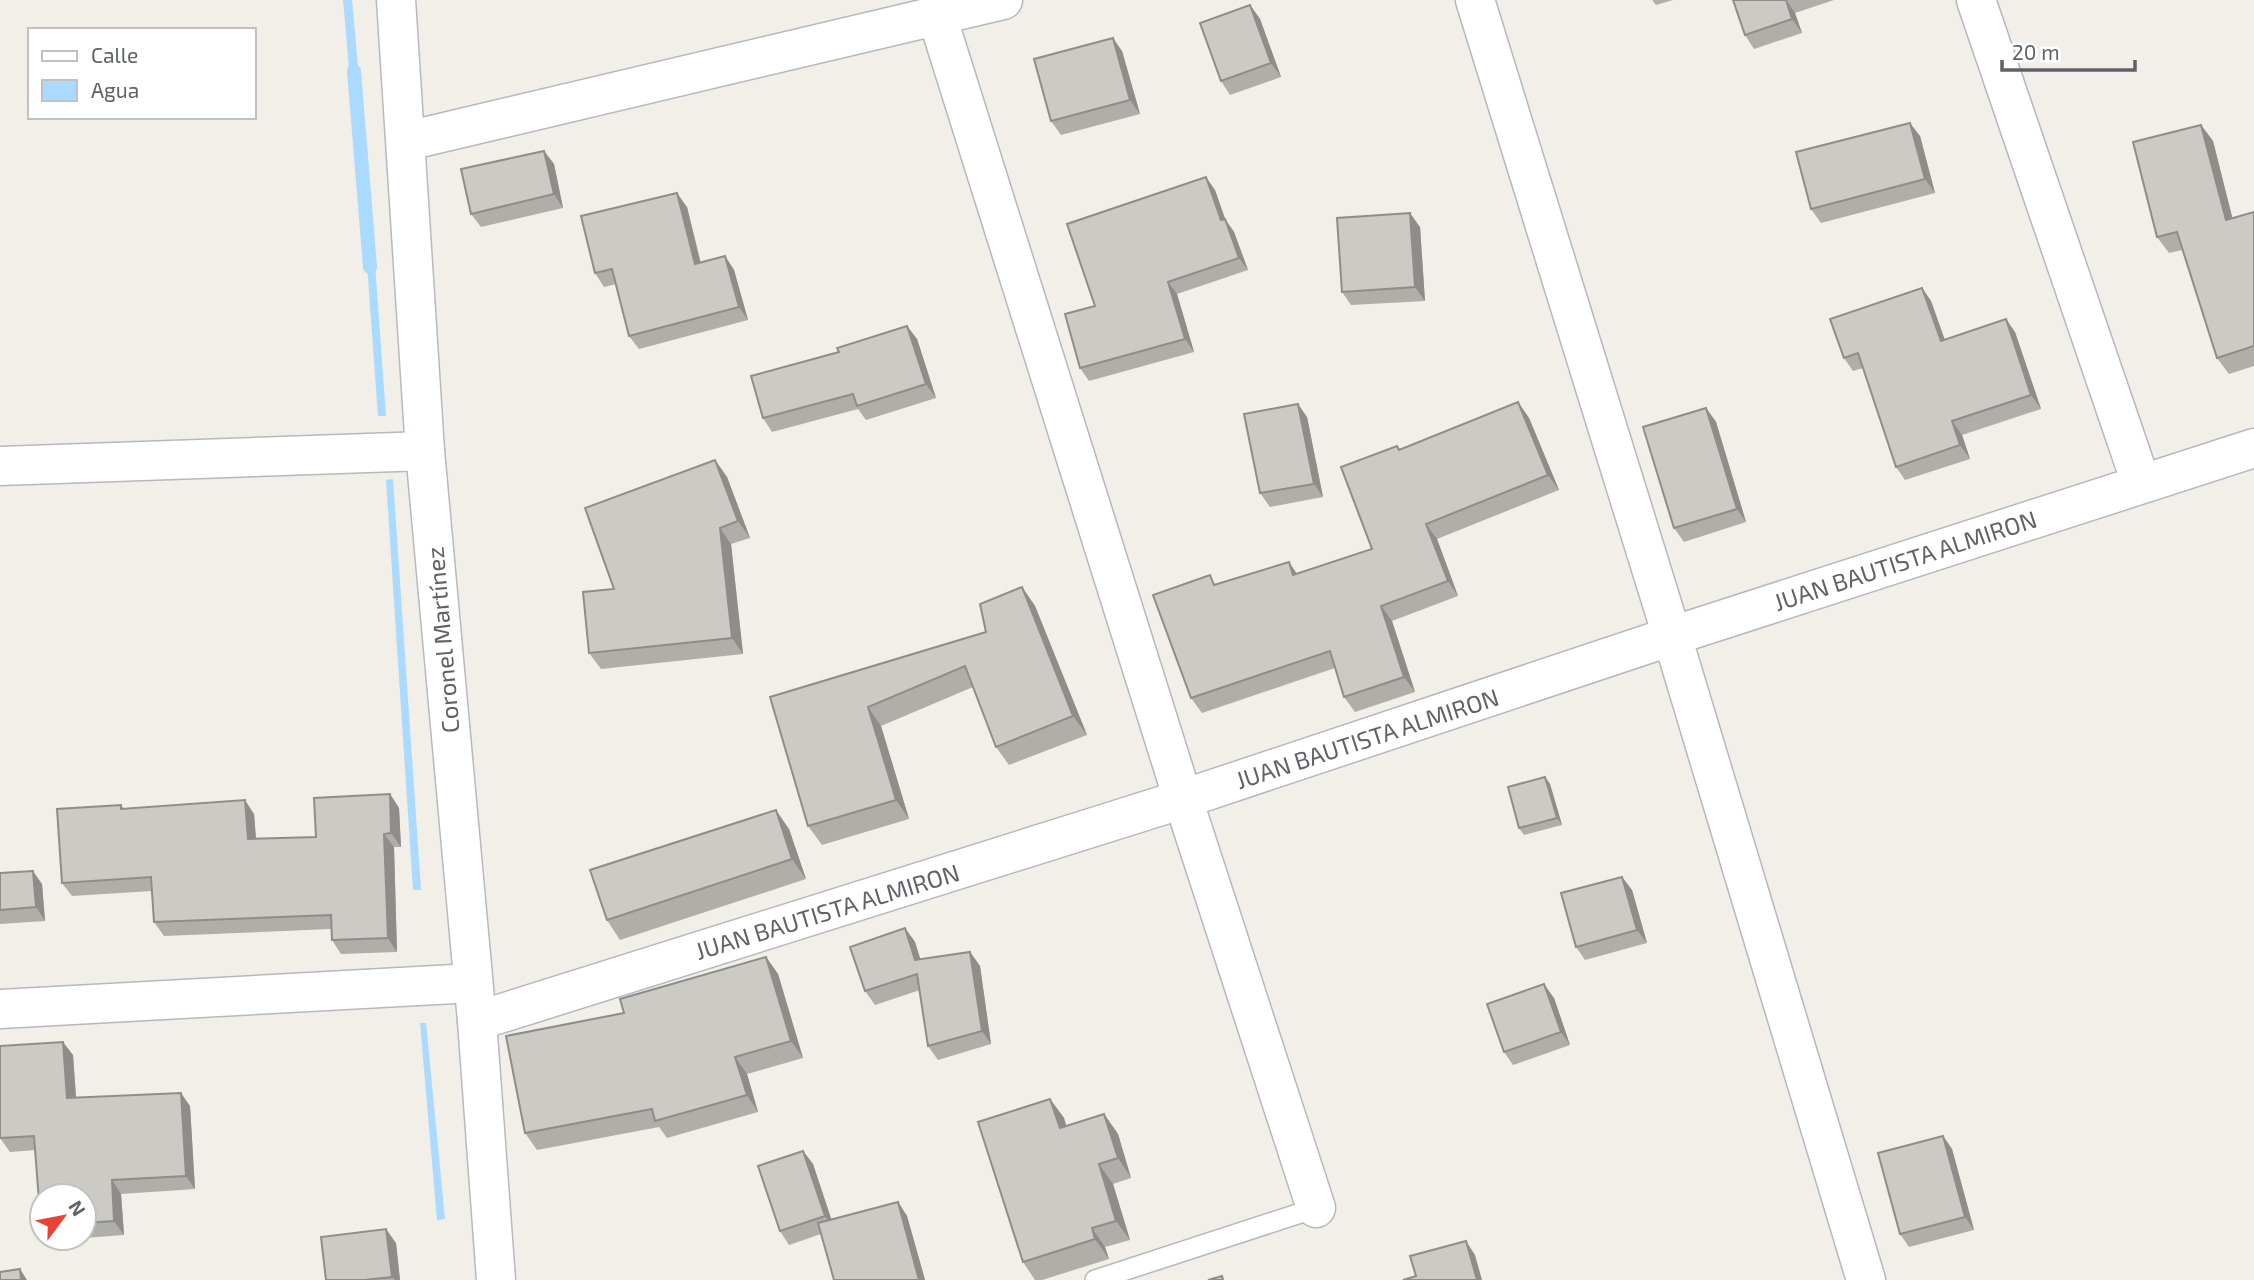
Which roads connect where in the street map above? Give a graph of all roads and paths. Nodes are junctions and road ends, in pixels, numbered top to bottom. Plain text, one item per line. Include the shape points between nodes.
1 (396, 0) edge
2 (1003, 0) edge
3 (1475, 0) edge
4 (1976, 0) edge
5 (937, 16) junction
6 (407, 141) junction
7 (2254, 447) edge
8 (425, 451) junction
9 (0, 466) edge
10 (2141, 483) junction
11 (1672, 636) junction
12 (1183, 799) junction
13 (473, 983) junction
14 (0, 1009) edge
15 (477, 1021) junction
16 (1316, 1208) joint
17 (1863, 1279) edge
18 (496, 1280) edge
19 (1095, 1280) edge

1 - 6 street, Coronel Martínez
2 - 5 street
3 - 11 street
4 - 10 street
5 - 6 street
5 - 12 street
6 - 8 street, Coronel Martínez
7 - 10 street, JUAN BAUTISTA ALMIRON
8 - 9 street
8 - 13 street, Coronel Martínez
10 - 11 street, JUAN BAUTISTA ALMIRON
11 - 12 street, JUAN BAUTISTA ALMIRON
11 - 17 street
12 - 15 street, JUAN BAUTISTA ALMIRON
12 - 16 street
13 - 14 street
13 - 15 street, Coronel Martínez
15 - 18 street, Coronel Martínez
16 - 19 lane

